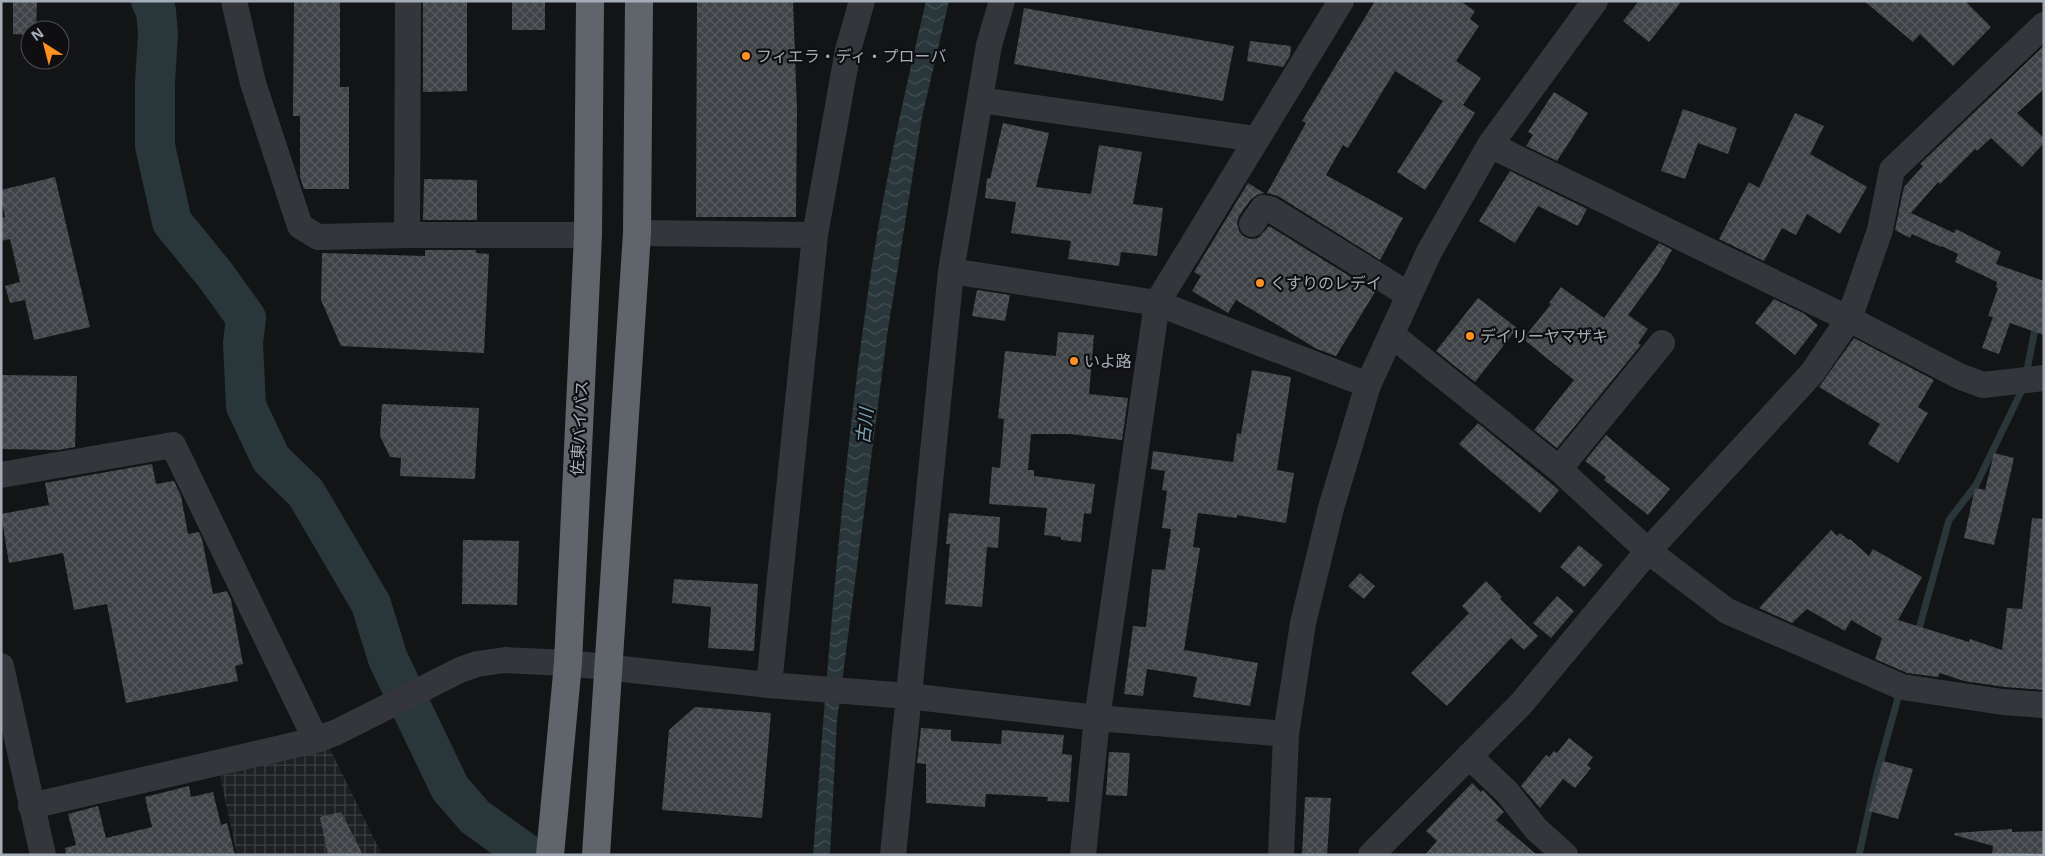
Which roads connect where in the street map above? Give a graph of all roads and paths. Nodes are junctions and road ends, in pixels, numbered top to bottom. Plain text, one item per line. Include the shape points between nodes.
1 (234, 1) edge
2 (408, 1) edge
3 (590, 1) edge
4 (639, 1) edge
5 (862, 1) edge
6 (1002, 1) edge
7 (1341, 1) edge
8 (1595, 1) edge
9 (2044, 25) edge
10 (980, 100) junction
11 (1256, 139) junction
12 (1490, 144) junction
13 (1252, 224) dead end
14 (636, 233) junction
15 (406, 235) junction
16 (588, 235) junction
17 (815, 235) junction
18 (951, 270) junction
19 (1409, 296) junction
20 (1157, 303) junction
21 (1849, 318) junction
22 (1392, 336) junction
23 (1662, 343) dead end
24 (2044, 378) edge
25 (1368, 385) junction
26 (1559, 469) junction
27 (1, 475) edge
28 (1648, 551) junction
29 (568, 663) junction
30 (1, 666) edge
31 (610, 668) junction
32 (769, 685) junction
33 (908, 696) junction
34 (2044, 705) edge
35 (1097, 718) junction
36 (1286, 734) junction
37 (326, 736) junction
38 (1469, 756) junction
39 (31, 806) junction
40 (597, 843) edge
41 (43, 855) edge
42 (550, 855) edge
43 (892, 855) edge
44 (1084, 855) edge
45 (1281, 855) edge
46 (1371, 855) edge
47 (1565, 855) edge

1 - 15 street via 253,83 300,226 318,237
2 - 15 street
3 - 16 highway, 佐東バイパス
4 - 14 highway
5 - 17 street via 848,50
6 - 10 street via 989,45
7 - 11 street
8 - 12 street
9 - 21 street via 1892,170 1880,230
10 - 11 street
10 - 18 street
11 - 20 street
12 - 19 street via 1429,252
12 - 21 street
13 - 19 street via 1263,208 1270,209
14 - 17 street
14 - 31 highway
15 - 16 street
16 - 29 highway, 佐東バイパス
17 - 32 street
18 - 20 street
18 - 33 street
19 - 22 street
20 - 25 street
20 - 35 street
21 - 24 street via 1959,376 1983,385
21 - 28 street via 1812,373
22 - 25 street
22 - 26 street
23 - 26 street
25 - 36 street via 1331,508 1303,623
26 - 28 street
27 - 37 street via 173,446
28 - 34 street via 1727,611 1902,687
28 - 38 street via 1522,704
29 - 31 street
29 - 37 street via 505,660 477,664
29 - 42 highway, 佐東バイパス
30 - 39 street
31 - 32 street
31 - 40 highway
32 - 33 street
33 - 35 street
33 - 43 street
35 - 36 street
35 - 44 street
36 - 45 street
37 - 39 street
38 - 46 street
38 - 47 street via 1506,792 1536,829
39 - 41 street

